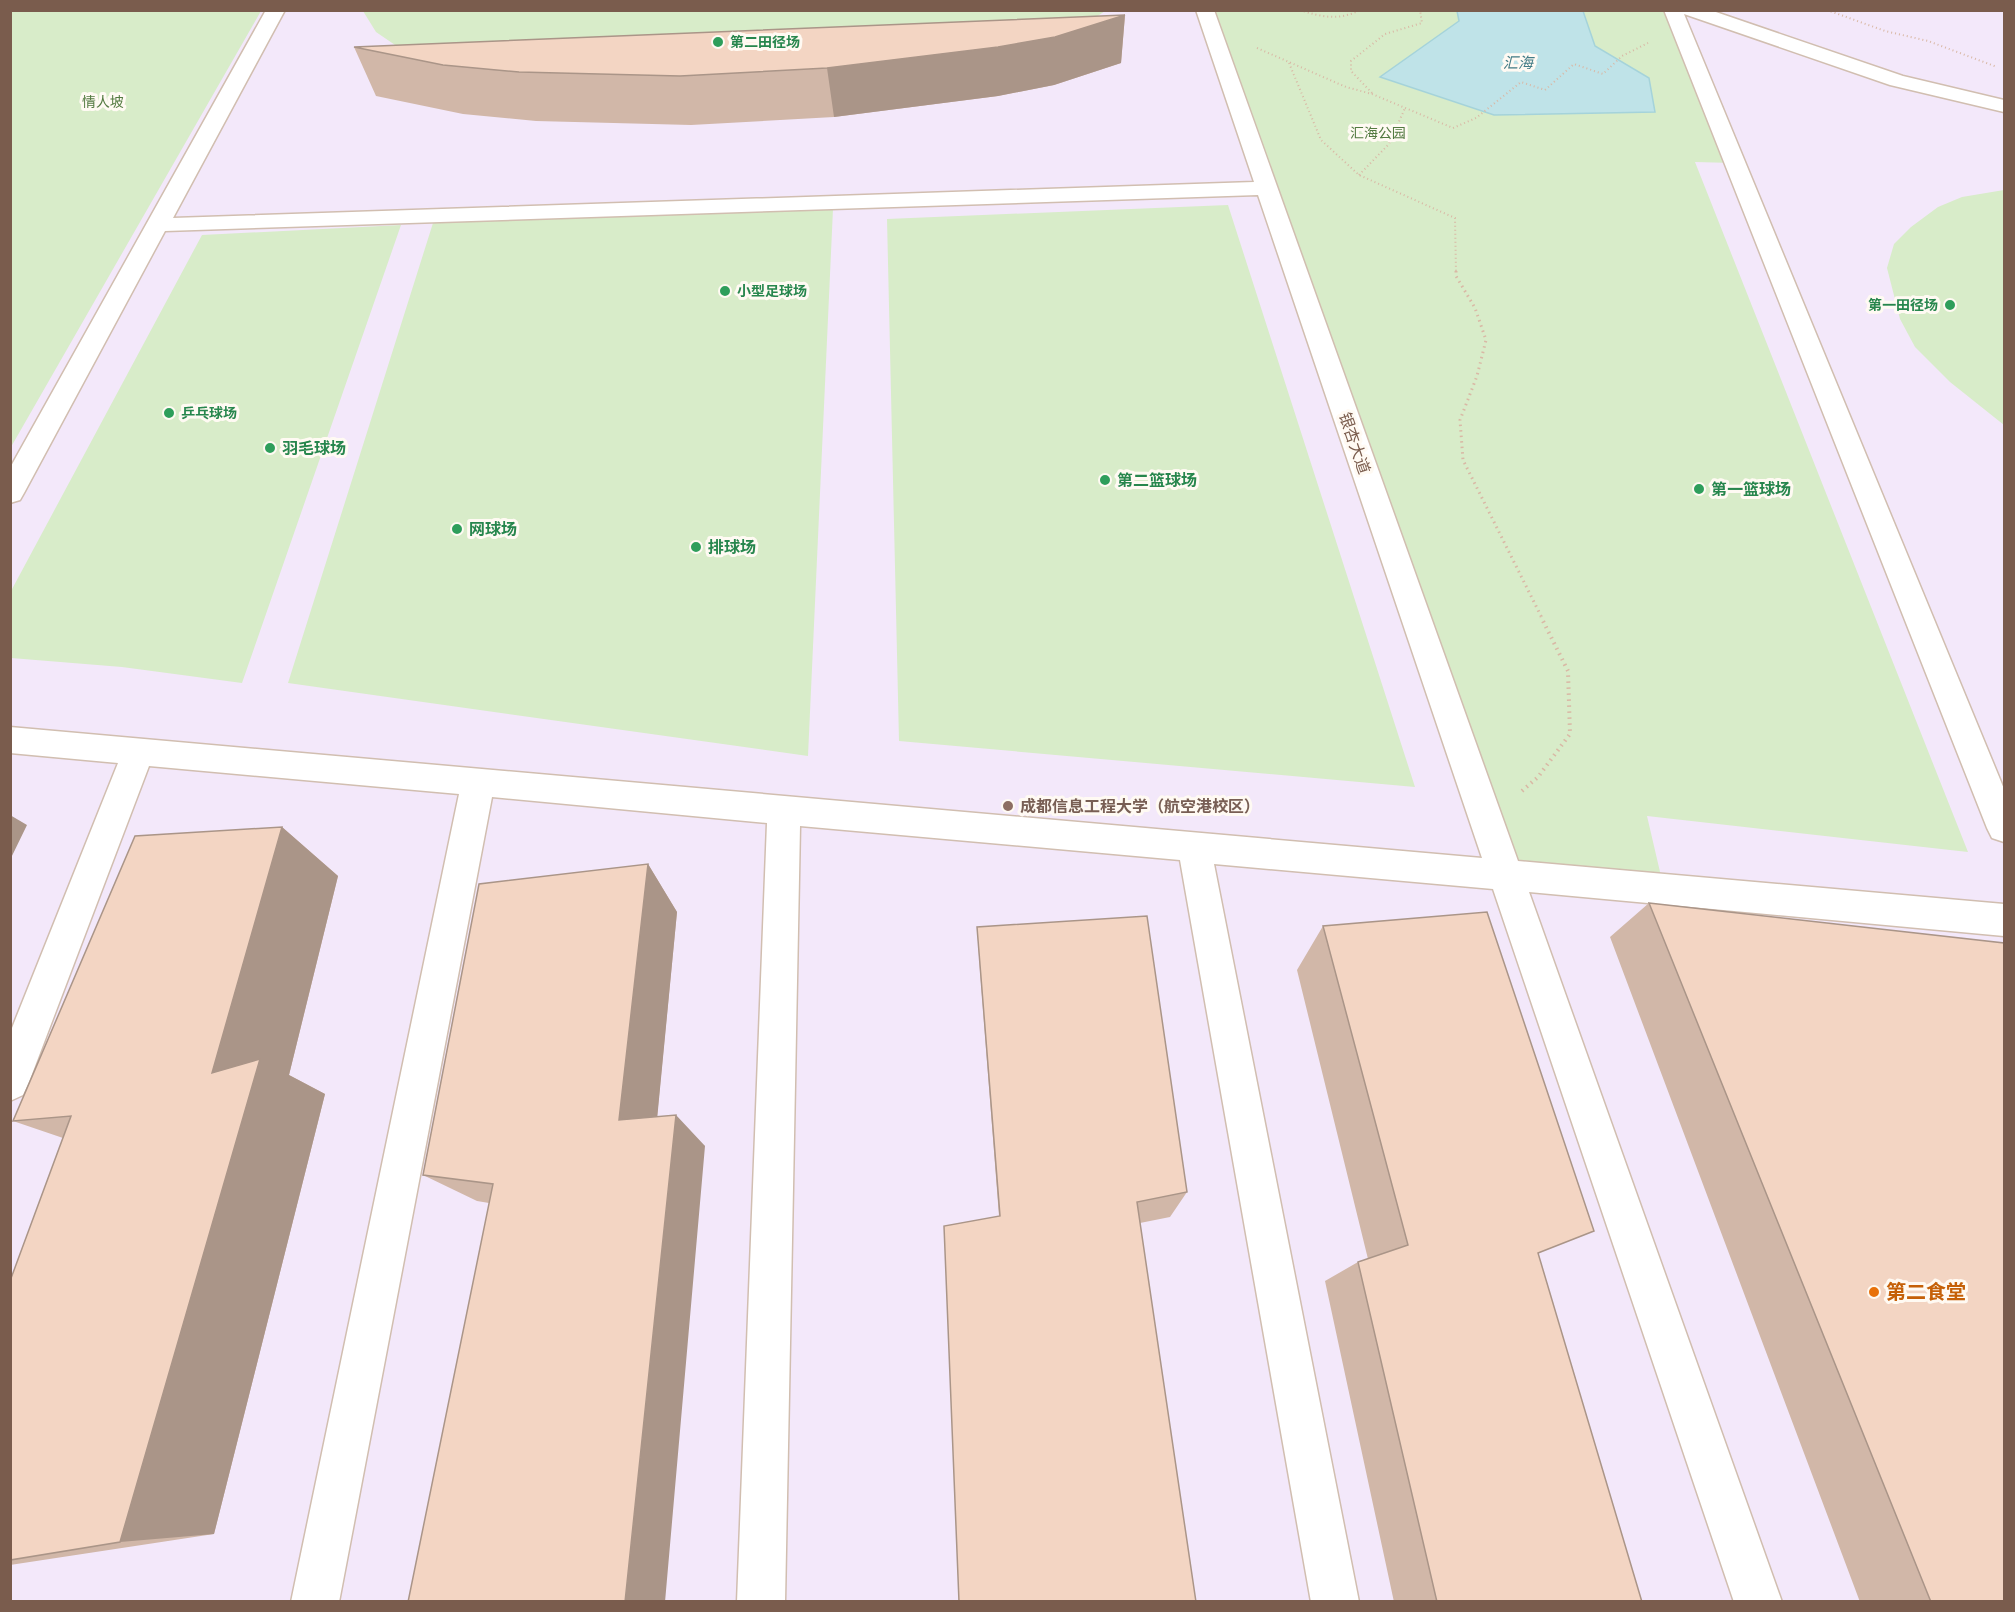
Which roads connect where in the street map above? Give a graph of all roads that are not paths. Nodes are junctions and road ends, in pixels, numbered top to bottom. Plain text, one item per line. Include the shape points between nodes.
1 (276, 10) edge
2 (1672, 10) edge
3 (1690, 10) edge
4 (1208, 18) edge
5 (2004, 106) edge
6 (1267, 188) junction
7 (846, 202) dead end
8 (158, 225) junction
9 (10, 493) edge
10 (10, 740) edge
11 (138, 752) junction
12 (478, 783) junction
13 (784, 810) junction
14 (2004, 828) edge
15 (1194, 847) junction
16 (1506, 875) junction
17 (2004, 920) edge
18 (10, 1082) edge
19 (315, 1602) edge
20 (761, 1602) edge
21 (1335, 1602) edge
22 (1758, 1602) edge

1 - 8 street
2 - 14 street
3 - 5 street via 1897,81
4 - 6 street, 银杏大道
6 - 8 street
6 - 16 street, 银杏大道
7 - 8 street
8 - 9 street
10 - 11 street
11 - 12 street
11 - 18 street
12 - 13 street
12 - 19 street
13 - 15 street
13 - 20 street
15 - 16 street
15 - 21 street
16 - 17 street
16 - 22 street, 银杏大道

